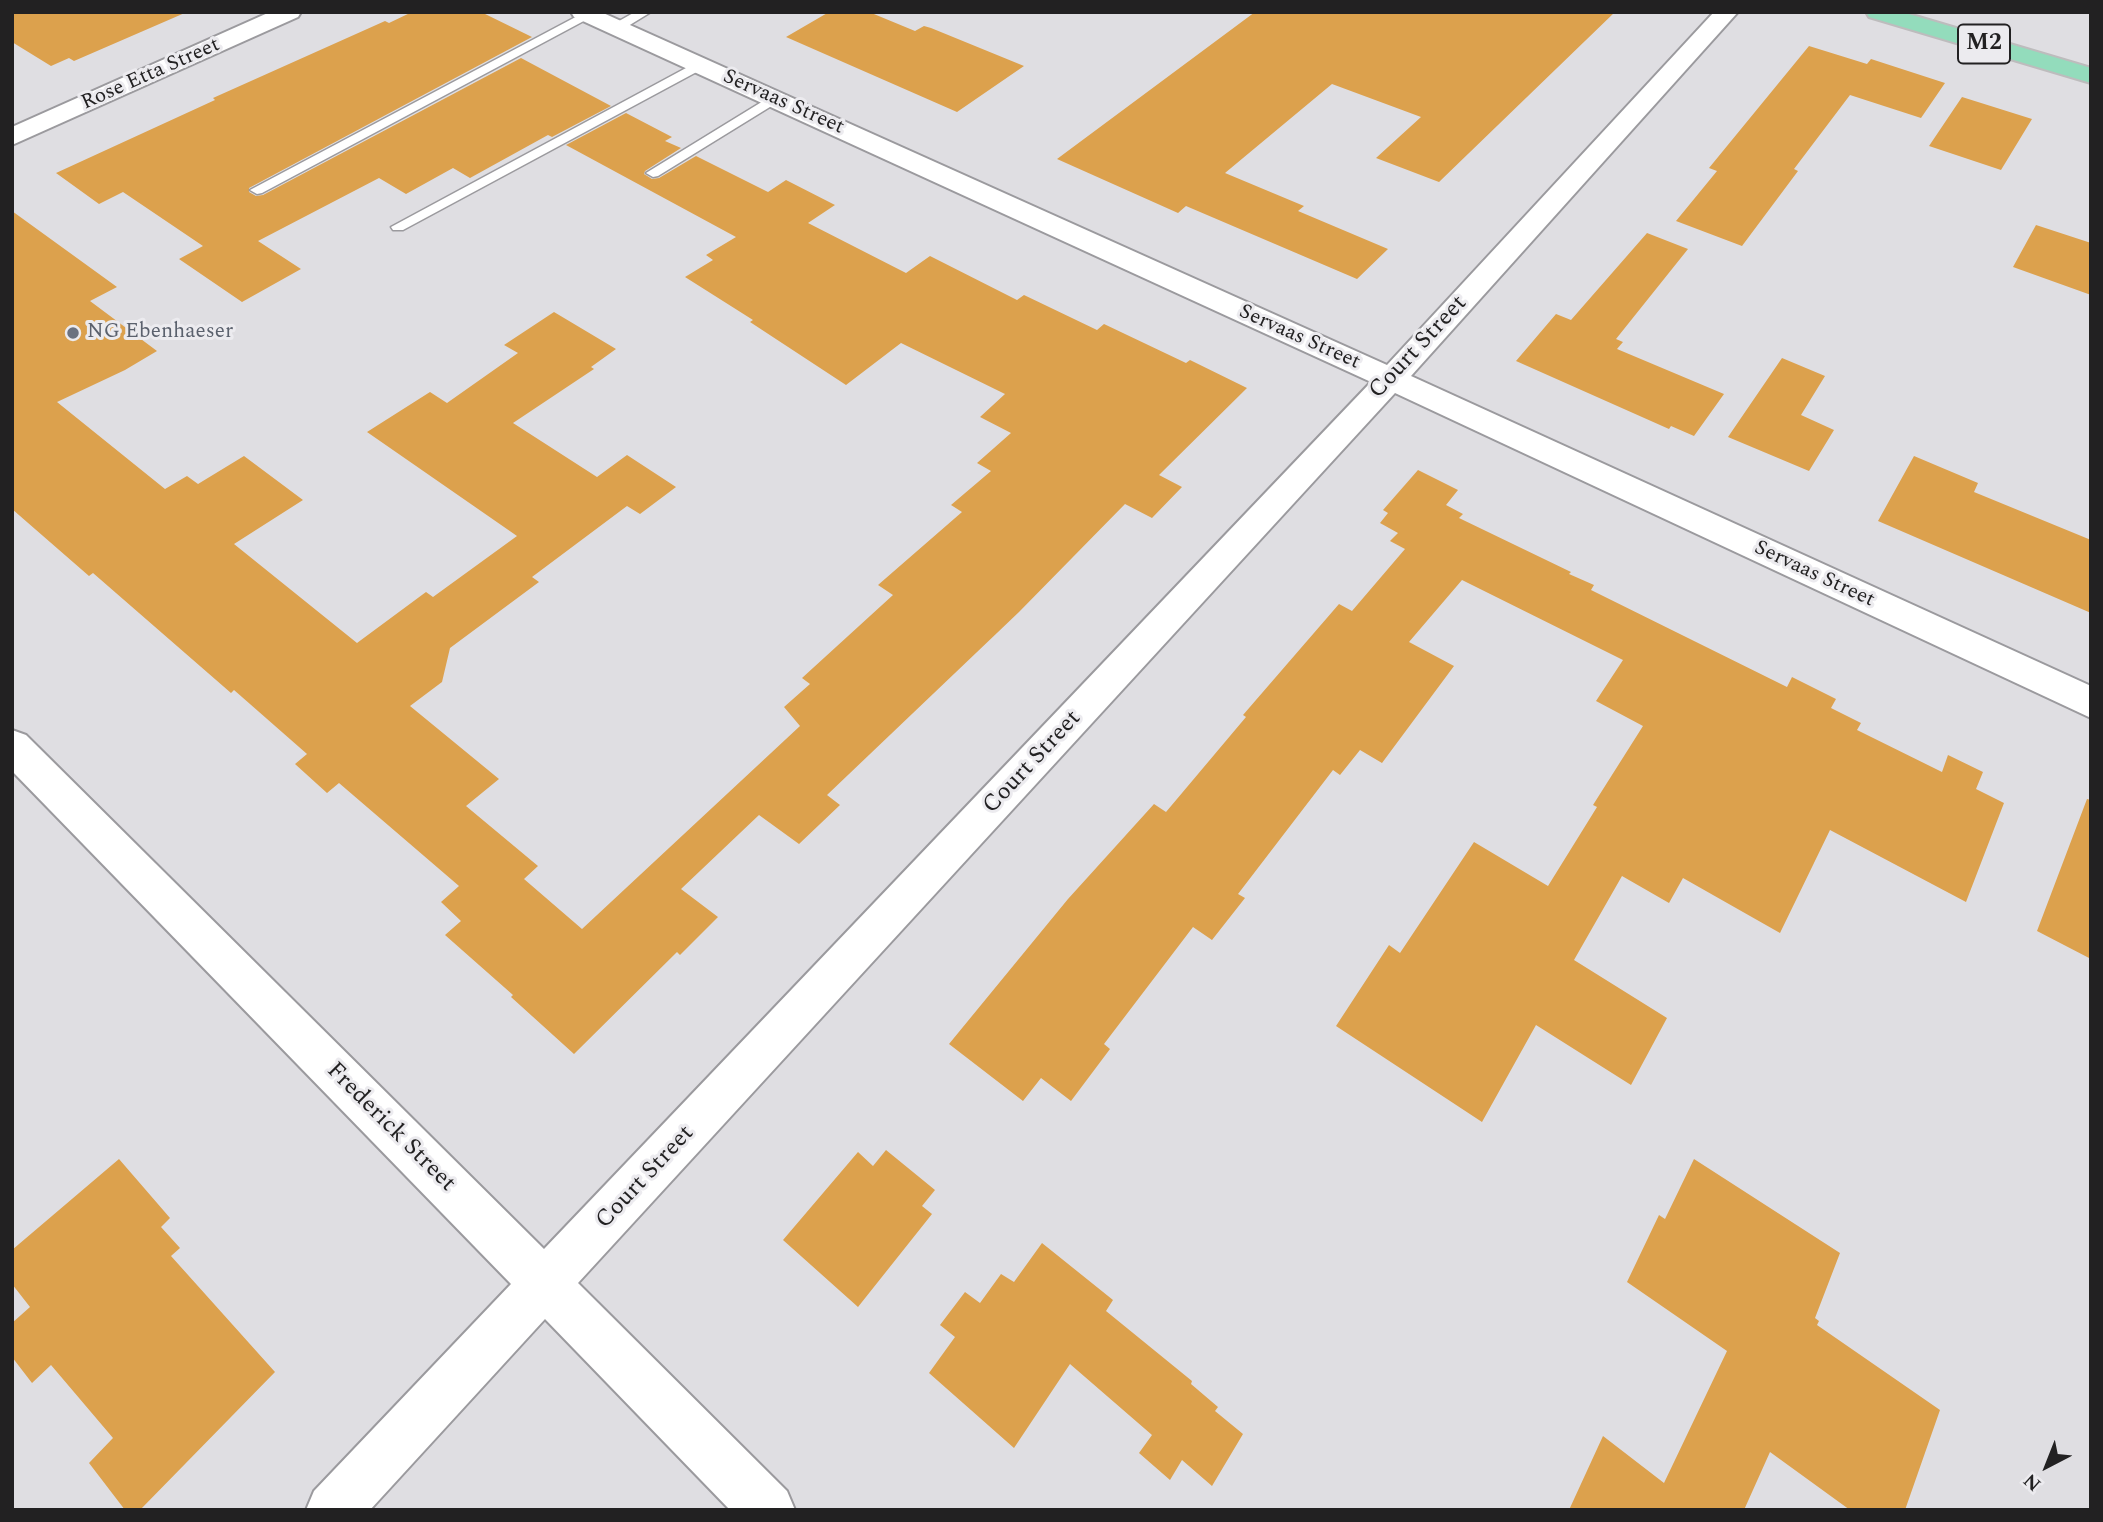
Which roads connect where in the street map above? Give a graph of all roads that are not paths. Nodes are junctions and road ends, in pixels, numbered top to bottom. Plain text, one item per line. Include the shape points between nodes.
1 (290, 12) edge
2 (645, 12) edge
3 (1727, 12) edge
4 (1877, 12) edge
5 (585, 14) edge
6 (616, 28) junction
7 (699, 65) junction
8 (2091, 76) edge
9 (773, 99) junction
10 (12, 137) edge
11 (653, 173) dead end
12 (257, 190) dead end
13 (398, 227) dead end
14 (1391, 379) junction
15 (2091, 703) edge
16 (12, 746) edge
17 (546, 1285) junction
18 (333, 1510) edge
19 (768, 1510) edge

1 - 10 street, Rose Etta Street
2 - 6 lane
3 - 14 street, Court Street
4 - 8 main road, M2
5 - 6 street, Servaas Street
5 - 12 lane
6 - 7 street, Servaas Street
7 - 9 street, Servaas Street
7 - 13 lane
9 - 11 lane
9 - 14 street, Servaas Street
14 - 15 street, Servaas Street
14 - 17 street, Court Street
16 - 17 street, Frederick Street
17 - 18 street, Court Street
17 - 19 street, Frederick Street

